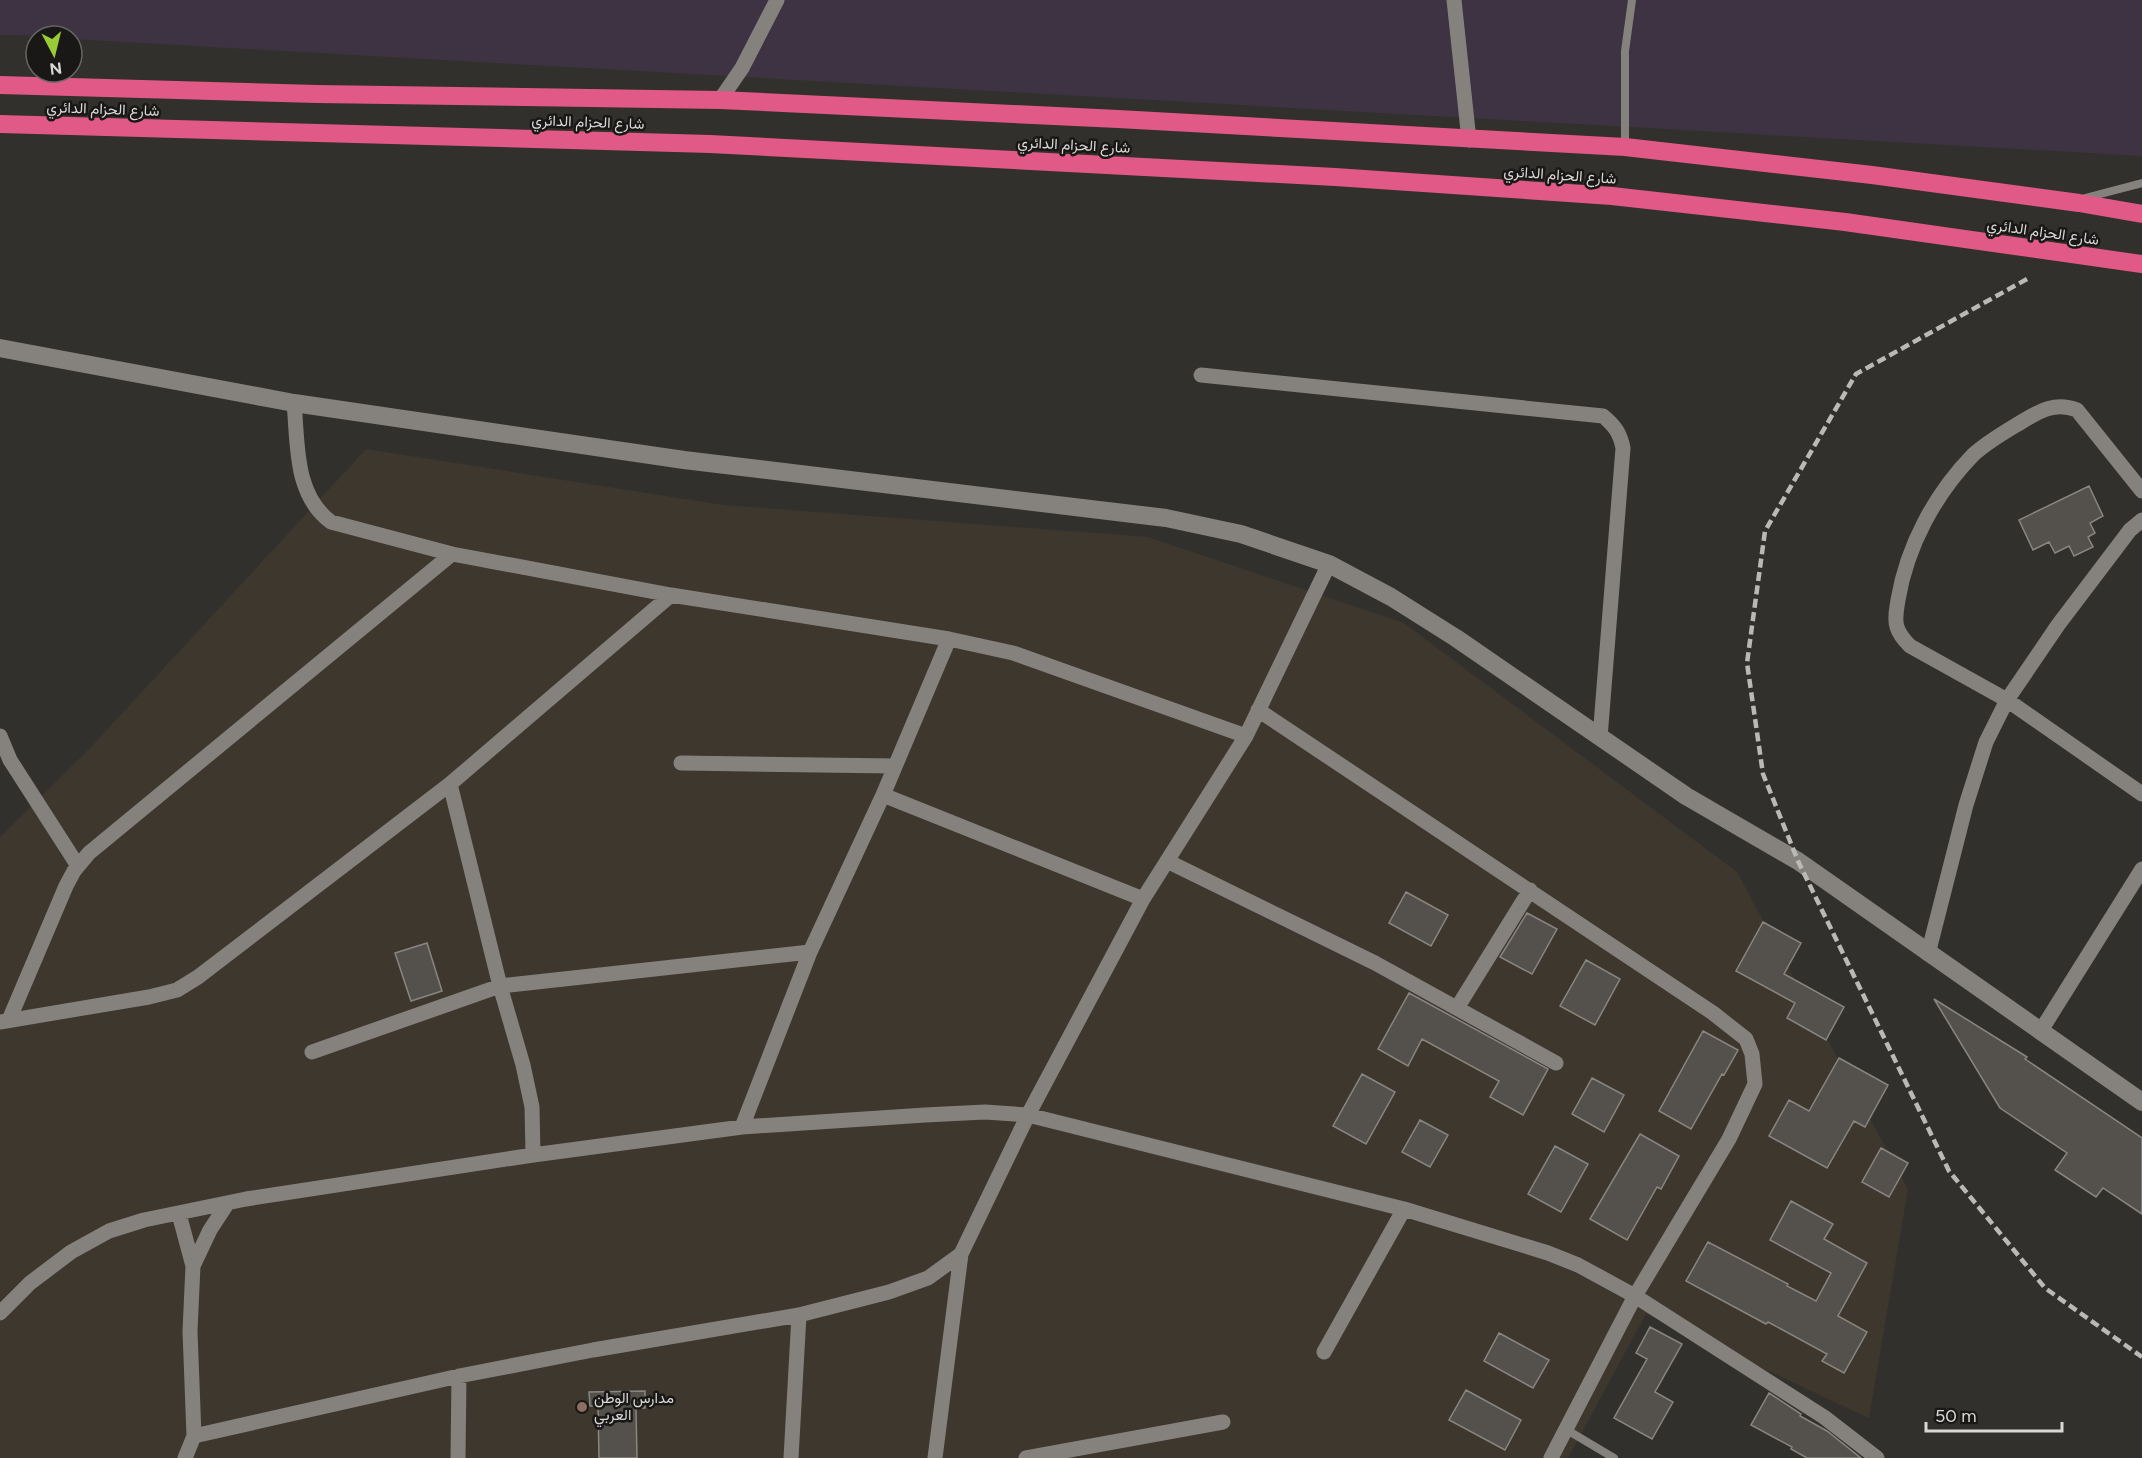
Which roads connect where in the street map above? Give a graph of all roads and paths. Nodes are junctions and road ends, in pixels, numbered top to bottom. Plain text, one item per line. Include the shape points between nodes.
1 (777, 0) edge
2 (1454, 0) edge
3 (1632, 0) edge
4 (0, 85) edge
5 (720, 100) junction
6 (0, 124) edge
7 (1469, 140) junction
8 (1625, 147) junction
9 (2142, 183) edge
10 (2070, 202) junction
11 (2142, 214) edge
12 (2142, 264) edge
13 (0, 348) edge
14 (1201, 375) dead end
15 (294, 403) junction
16 (2142, 491) edge
17 (2142, 520) edge
18 (452, 554) junction
19 (1329, 564) junction
20 (671, 595) junction
21 (949, 639) junction
22 (2007, 700) junction
23 (1258, 710) junction
24 (0, 736) edge
25 (1246, 736) junction
26 (1600, 738) junction
27 (681, 763) dead end
28 (894, 766) junction
29 (450, 784) junction
30 (2142, 794) edge
31 (883, 795) junction
32 (1167, 861) junction
33 (78, 866) junction
34 (2142, 869) edge
35 (1530, 890) junction
36 (1143, 899) junction
37 (810, 952) junction
38 (1928, 954) junction
39 (500, 986) junction
40 (1457, 1008) junction
41 (4, 1021) edge
42 (2040, 1032) junction
43 (312, 1052) dead end
44 (1556, 1063) dead end
45 (2142, 1102) edge
46 (1028, 1115) junction
47 (742, 1127) junction
48 (533, 1155) junction
49 (226, 1204) junction
50 (1404, 1209) junction
51 (179, 1214) junction
52 (961, 1254) junction
53 (193, 1266) junction
54 (1635, 1296) junction
55 (0, 1313) edge
56 (799, 1315) junction
57 (1324, 1352) dead end
58 (459, 1376) junction
59 (1223, 1422) dead end
60 (1567, 1430) junction
61 (194, 1436) junction
62 (185, 1458) edge
63 (458, 1458) edge
64 (791, 1458) edge
65 (934, 1458) edge
66 (1026, 1458) edge
67 (1551, 1458) edge
68 (1614, 1458) edge
69 (1877, 1458) edge

1 - 5 street via 742,68
2 - 7 street
3 - 8 lane via 1625,51
4 - 5 highway, شارع الحزام الدائري
5 - 7 highway, شارع الحزام الدائري via 1118,118
6 - 12 highway, شارع الحزام الدائري via 710,144 1347,178 1624,198 1845,222
7 - 8 highway, شارع الحزام الدائري
8 - 10 highway, شارع الحزام الدائري
9 - 10 lane
10 - 11 highway, شارع الحزام الدائري
13 - 15 street
14 - 26 street via 1604,416 1615,426 1623,448
15 - 18 street via 301,477 316,509 331,522
15 - 19 street via 684,460 1166,518 1241,534
16 - 22 street via 2077,410 2066,405 2052,406 2006,431 1975,454 1934,506 1902,577 1897,627 1910,646
17 - 22 street via 2130,530 2058,625
18 - 20 street
18 - 33 street
19 - 23 street
19 - 26 street via 1456,638
20 - 21 street
20 - 29 street
21 - 25 street via 1013,653
21 - 28 street
22 - 30 street
22 - 38 street via 1986,742 1969,794
23 - 25 street
23 - 35 street
24 - 33 street via 10,760
25 - 32 street
26 - 38 street via 1686,796 1797,861
27 - 28 street
28 - 31 street
29 - 39 street
29 - 41 street via 177,990
31 - 36 street
31 - 37 street
32 - 36 street
32 - 40 street via 1375,963
33 - 41 street
34 - 42 street
35 - 40 street
35 - 54 street via 1713,1013 1746,1039 1752,1054 1755,1084 1729,1139
36 - 46 street
37 - 39 street
37 - 47 street
38 - 42 street
39 - 43 street
39 - 48 street via 532,1107
40 - 44 street
42 - 45 street
46 - 47 street via 925,1114
46 - 50 street
46 - 52 street
47 - 48 street
48 - 49 street
49 - 51 street
49 - 53 street
50 - 54 street via 1548,1253
50 - 57 street
51 - 53 street
51 - 55 street via 124,1225 70,1252
52 - 56 street via 928,1278
52 - 65 street
53 - 61 street via 190,1331
54 - 60 street
54 - 69 street via 1824,1417
56 - 58 street
56 - 64 street
58 - 61 street
58 - 63 street
59 - 66 street
60 - 67 street
60 - 68 lane
61 - 62 street

